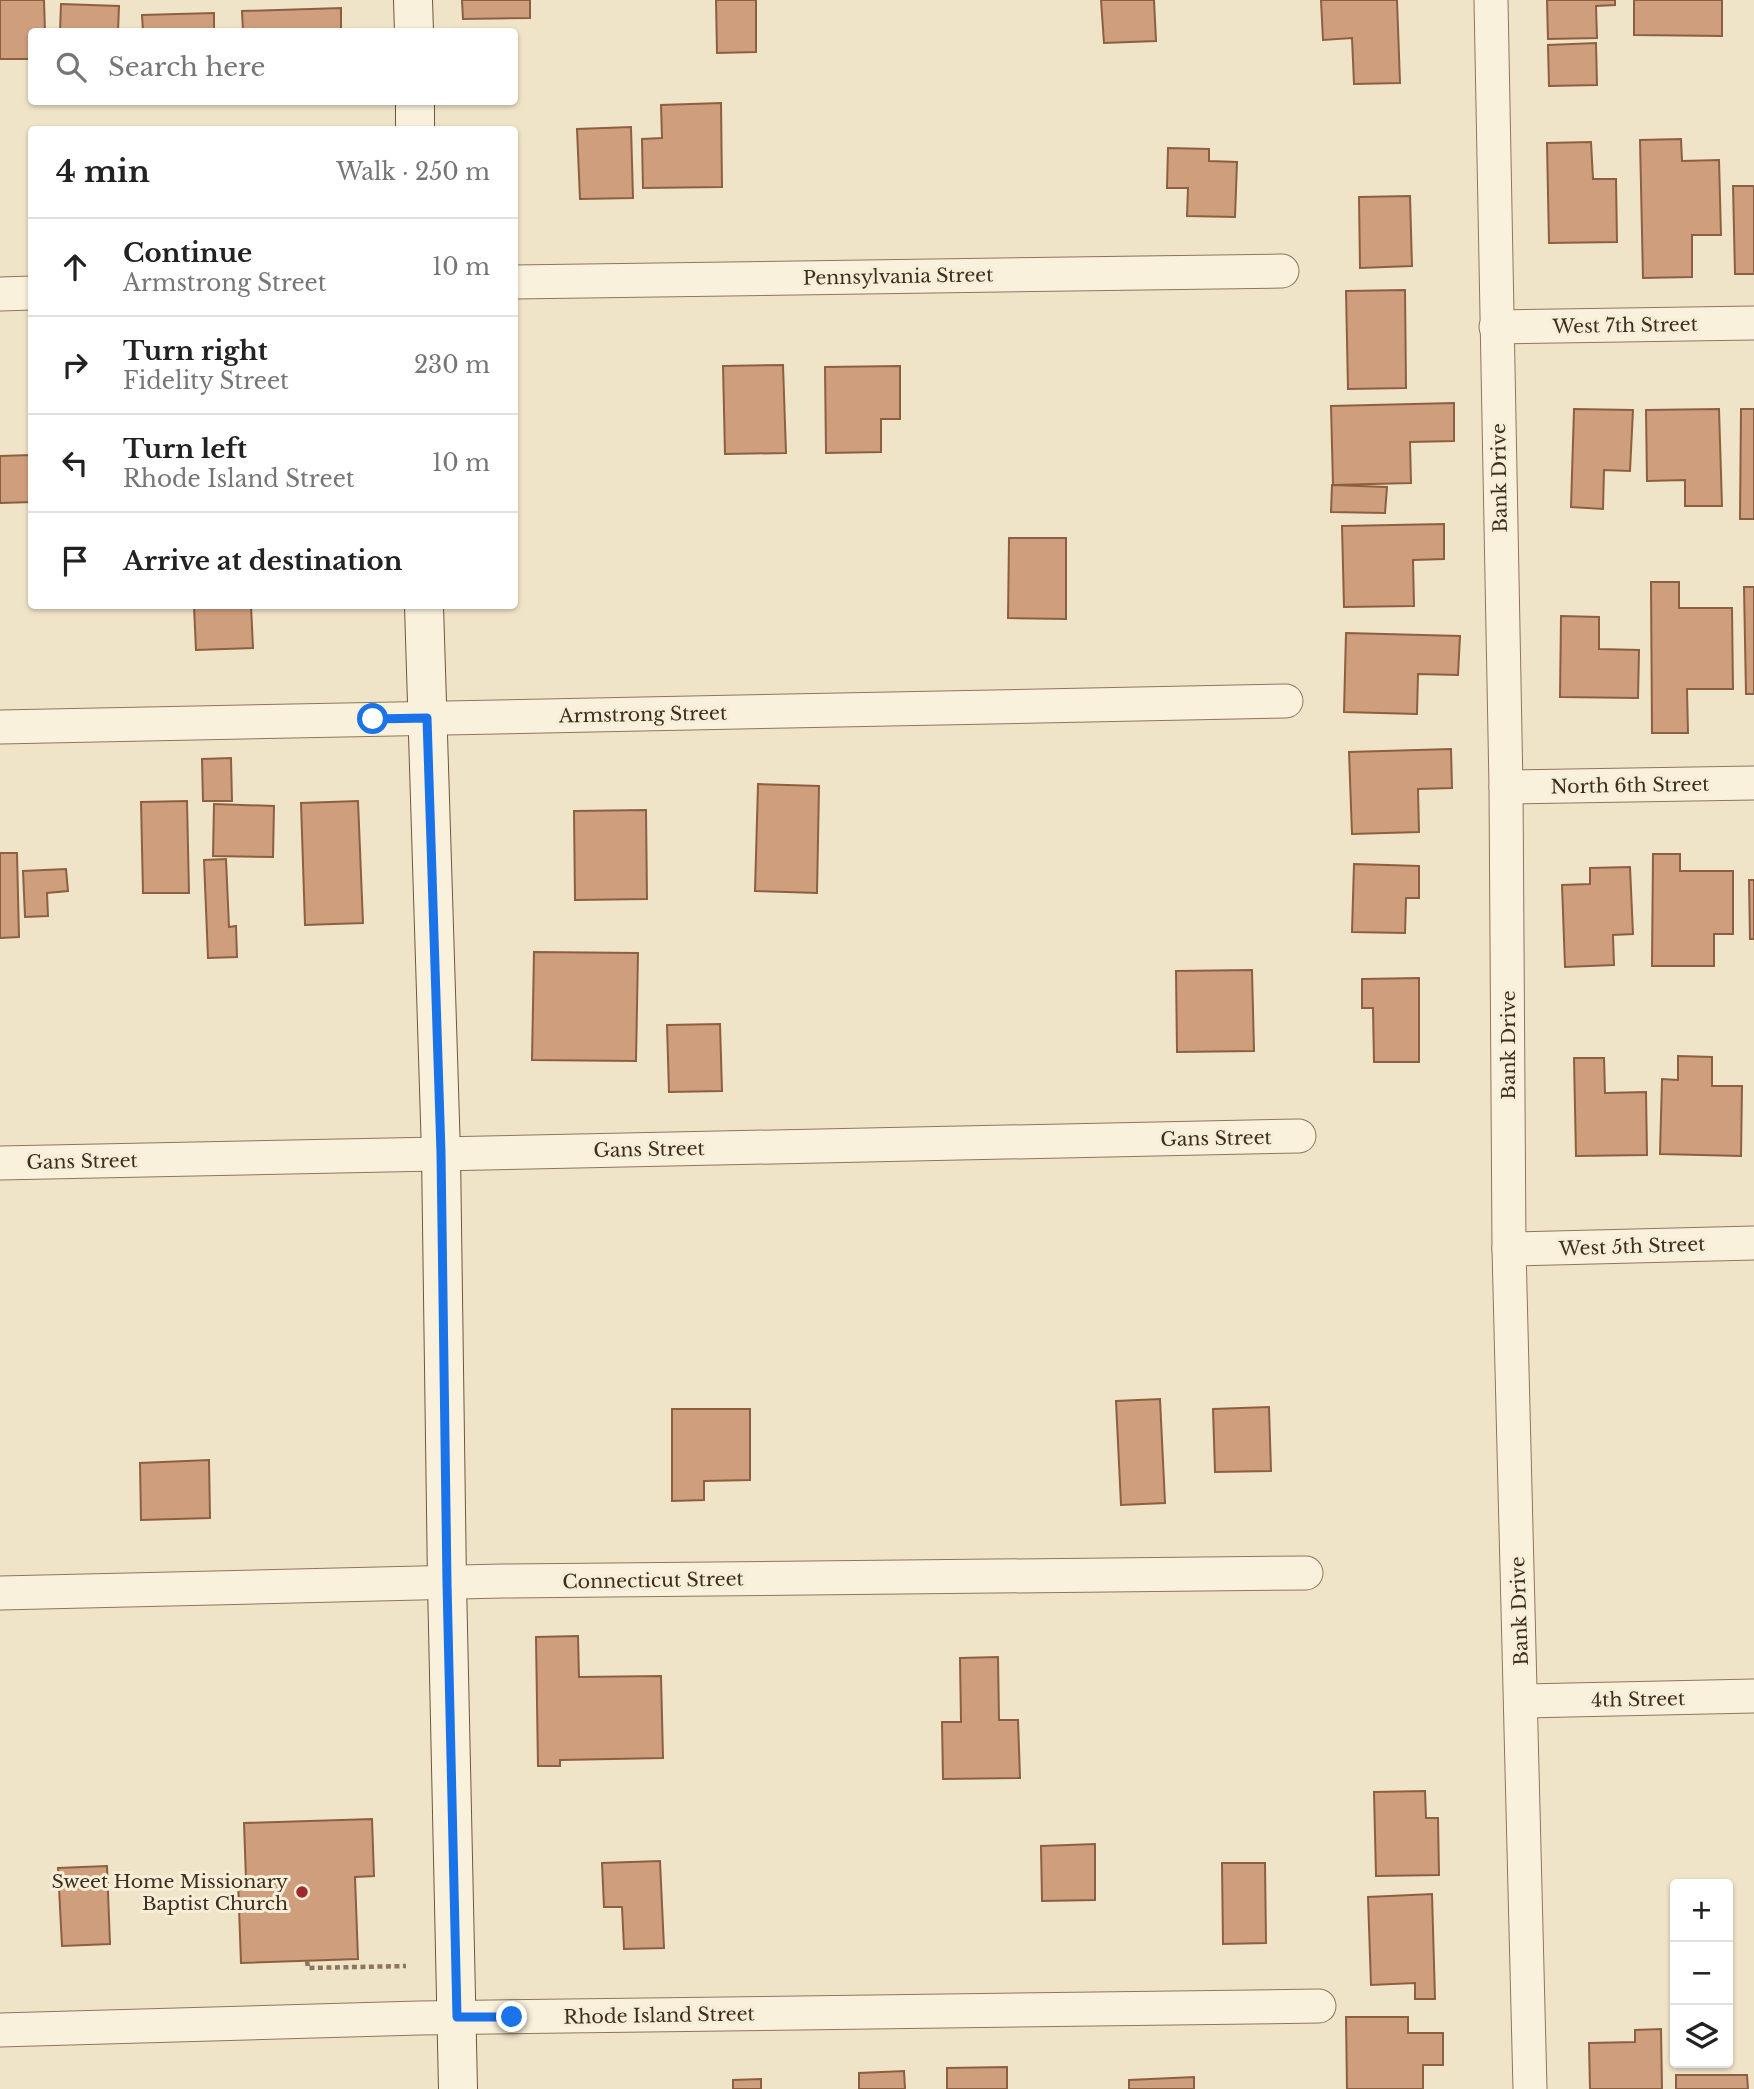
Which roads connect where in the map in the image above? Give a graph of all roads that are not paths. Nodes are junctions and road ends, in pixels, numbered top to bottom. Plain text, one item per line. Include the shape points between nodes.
1 (413, 0) edge
2 (1491, 0) edge
3 (414, 28) edge
4 (415, 105) edge
5 (415, 126) edge
6 (1282, 271) dead end
7 (518, 282) edge
8 (28, 293) edge
9 (0, 294) edge
10 (1754, 323) edge
11 (1496, 327) junction
12 (424, 609) edge
13 (1286, 701) dead end
14 (427, 718) junction
15 (0, 727) edge
16 (1754, 783) edge
17 (1506, 787) junction
18 (1299, 1136) dead end
19 (441, 1153) junction
20 (0, 1163) edge
21 (1754, 1243) edge
22 (1509, 1250) junction
23 (1306, 1573) dead end
24 (447, 1583) junction
25 (0, 1593) edge
26 (1754, 1696) edge
27 (1521, 1701) junction
28 (1319, 2006) dead end
29 (457, 2017) junction
30 (0, 2029) edge
31 (458, 2089) edge
32 (1530, 2089) edge

1 - 3 main road
2 - 11 street, Bank Drive
4 - 5 main road
6 - 7 street, Pennsylvania Street
8 - 9 street
10 - 11 street, West 7th Street
11 - 17 street, Bank Drive
12 - 14 main road
13 - 14 street, Armstrong Street
14 - 15 street, Armstrong Street
14 - 19 main road
16 - 17 street, North 6th Street
17 - 22 street, Bank Drive
18 - 19 street, Gans Street
19 - 20 street, Gans Street
19 - 24 main road
21 - 22 street, West 5th Street
22 - 27 street, Bank Drive
23 - 24 street, Connecticut Street
24 - 25 street, Connecticut Street
24 - 29 main road
26 - 27 street, 4th Street
27 - 32 street, Bank Drive
28 - 29 street, Rhode Island Street
29 - 30 street, Rhode Island Street
29 - 31 main road

